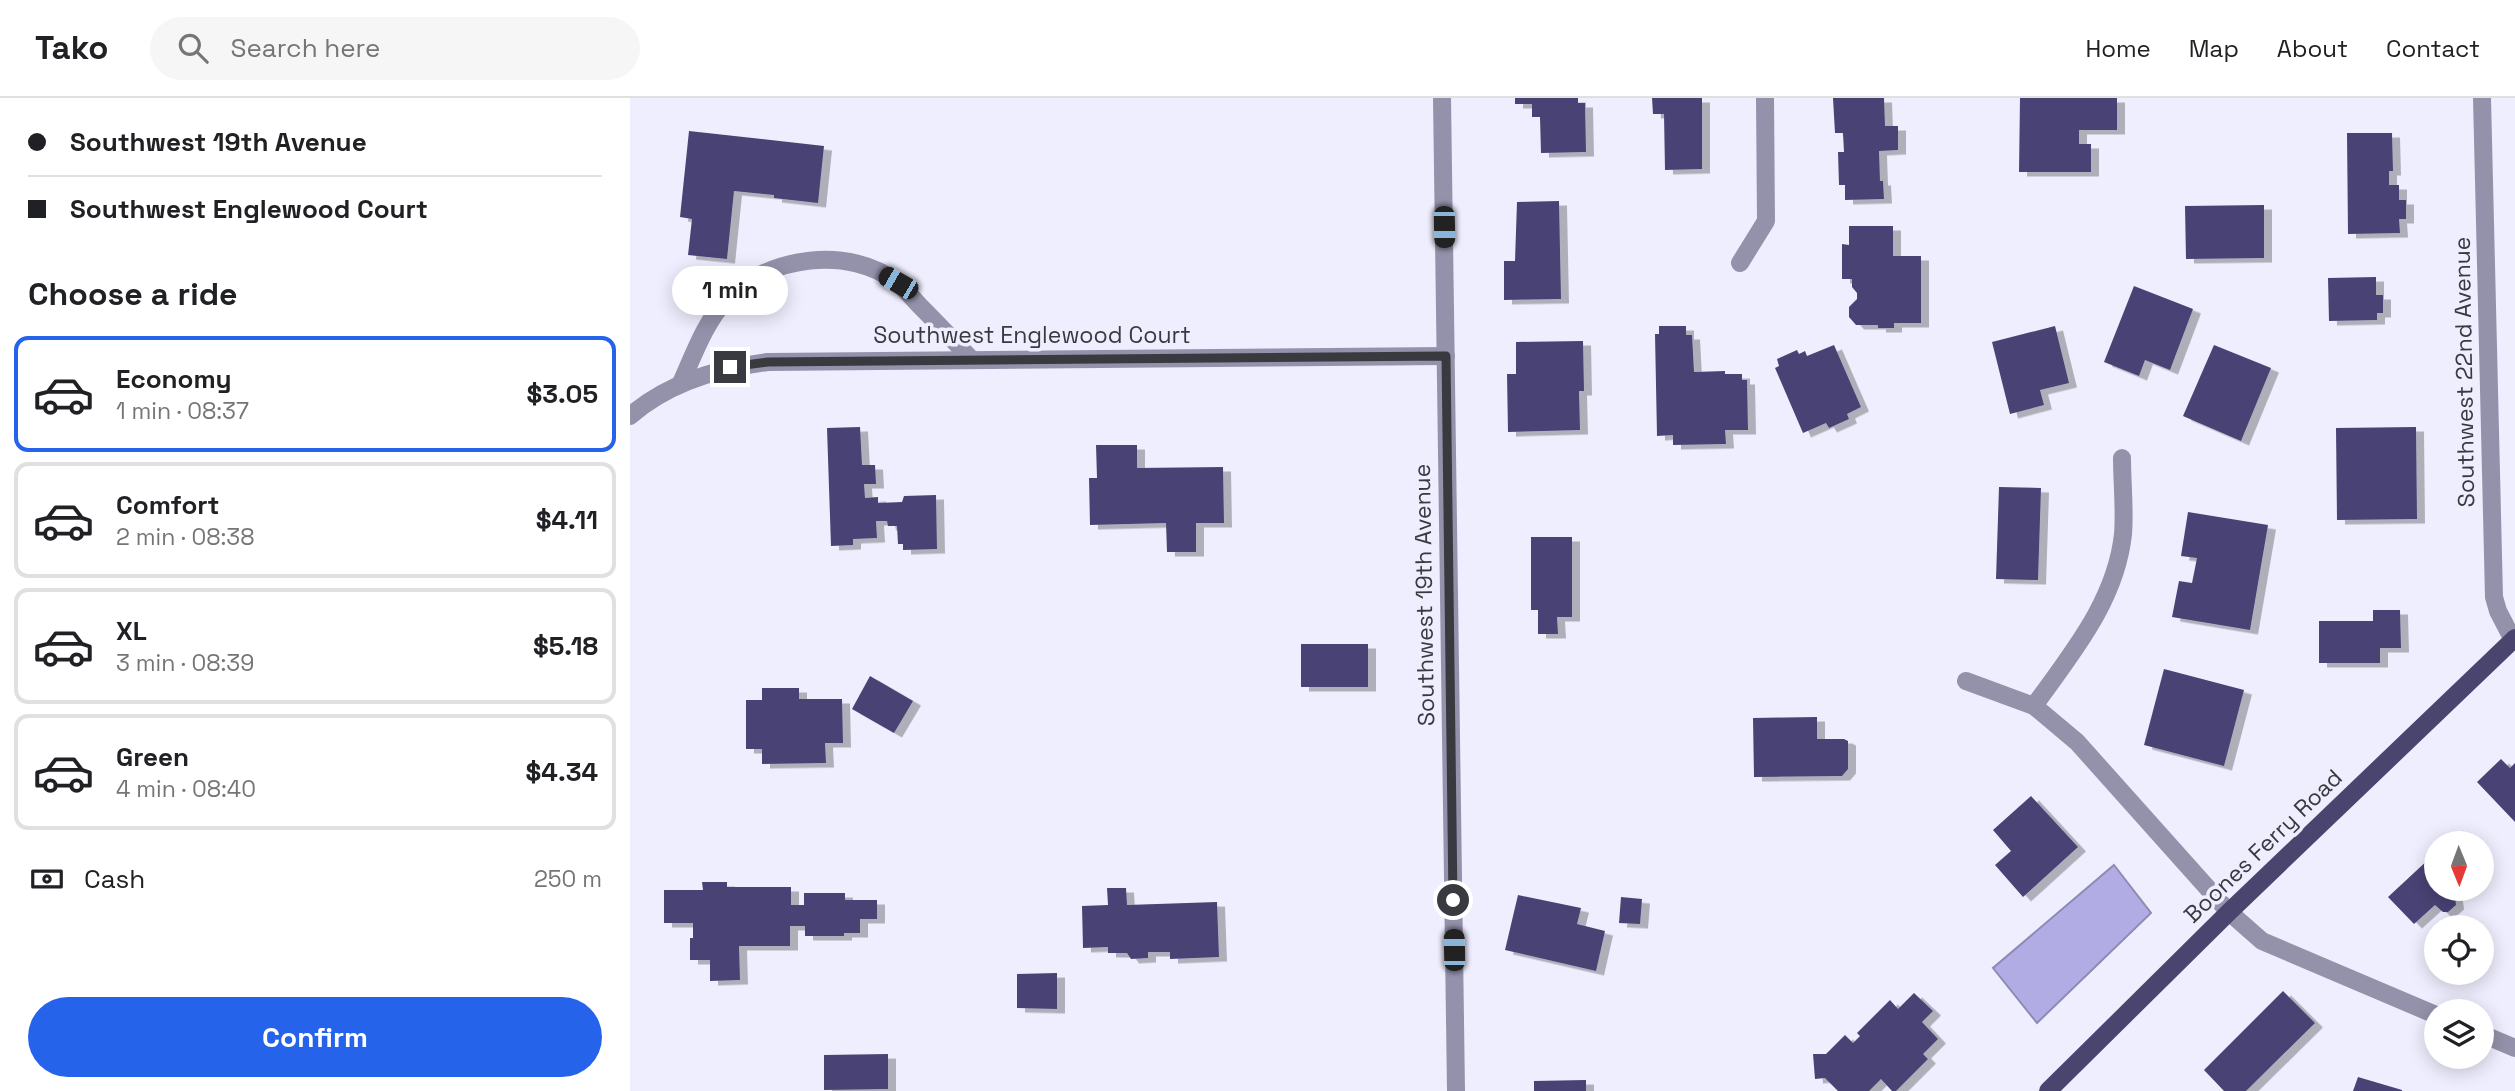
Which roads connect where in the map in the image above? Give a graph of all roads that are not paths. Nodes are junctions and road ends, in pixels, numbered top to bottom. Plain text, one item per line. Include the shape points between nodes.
1 (1442, 98) edge
2 (1765, 98) edge
3 (2482, 98) edge
4 (1740, 263) dead end
5 (1446, 356) junction
6 (972, 360) junction
7 (681, 383) junction
8 (630, 416) edge
9 (2122, 458) dead end
10 (2514, 639) edge
11 (1966, 681) dead end
12 (2034, 706) junction
13 (2229, 912) junction
14 (2424, 1010) edge
15 (2494, 1039) edge
16 (2515, 1048) edge
17 (1456, 1091) edge
18 (2048, 1091) edge

1 - 5 street, Southwest 19th Avenue
2 - 4 street via 1766,221
3 - 10 street, Southwest 22nd Avenue via 2494,597
5 - 6 street, Southwest Englewood Court
5 - 17 street, Southwest 19th Avenue
6 - 7 street, Southwest Englewood Court via 768,362 730,367
6 - 7 street via 898,283 871,267 799,261 759,274 727,299 702,335
7 - 8 street, Southwest Englewood Court
9 - 12 street via 2123,533 2111,583 2088,630
10 - 13 main road, Boones Ferry Road
11 - 12 street
12 - 13 street via 2077,741
13 - 14 street via 2262,941
13 - 18 main road, Boones Ferry Road
15 - 16 street

